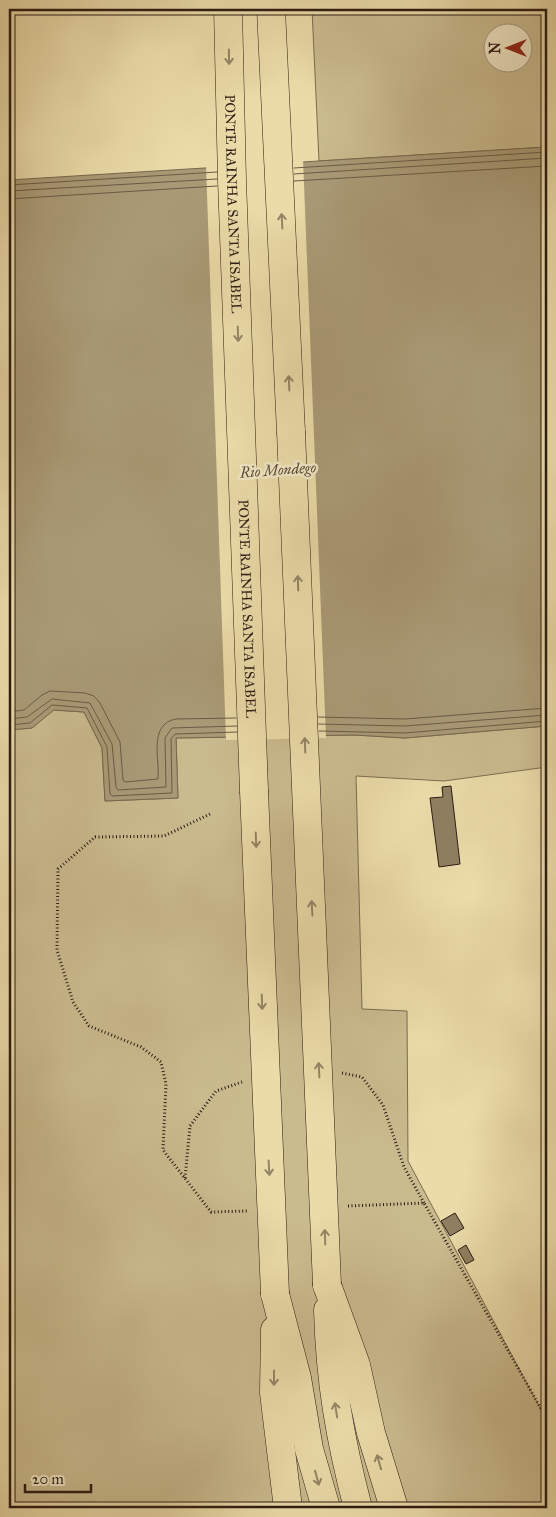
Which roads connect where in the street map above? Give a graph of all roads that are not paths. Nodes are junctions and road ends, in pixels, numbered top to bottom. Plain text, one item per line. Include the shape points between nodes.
1 (228, 9) edge
2 (271, 9) edge
3 (327, 1286) junction
4 (275, 1294) junction
5 (288, 1508) edge
6 (326, 1508) edge
7 (358, 1508) edge
8 (394, 1508) edge

1 -> 4 highway, PONTE RAINHA SANTA ISABEL, bridge via 266,1120
3 -> 2 highway, bridge
7 -> 3 highway via 339,1432 330,1366
8 -> 3 highway via 371,1433 356,1365
4 -> 5 highway via 274,1393
4 -> 6 highway via 297,1378 309,1449

